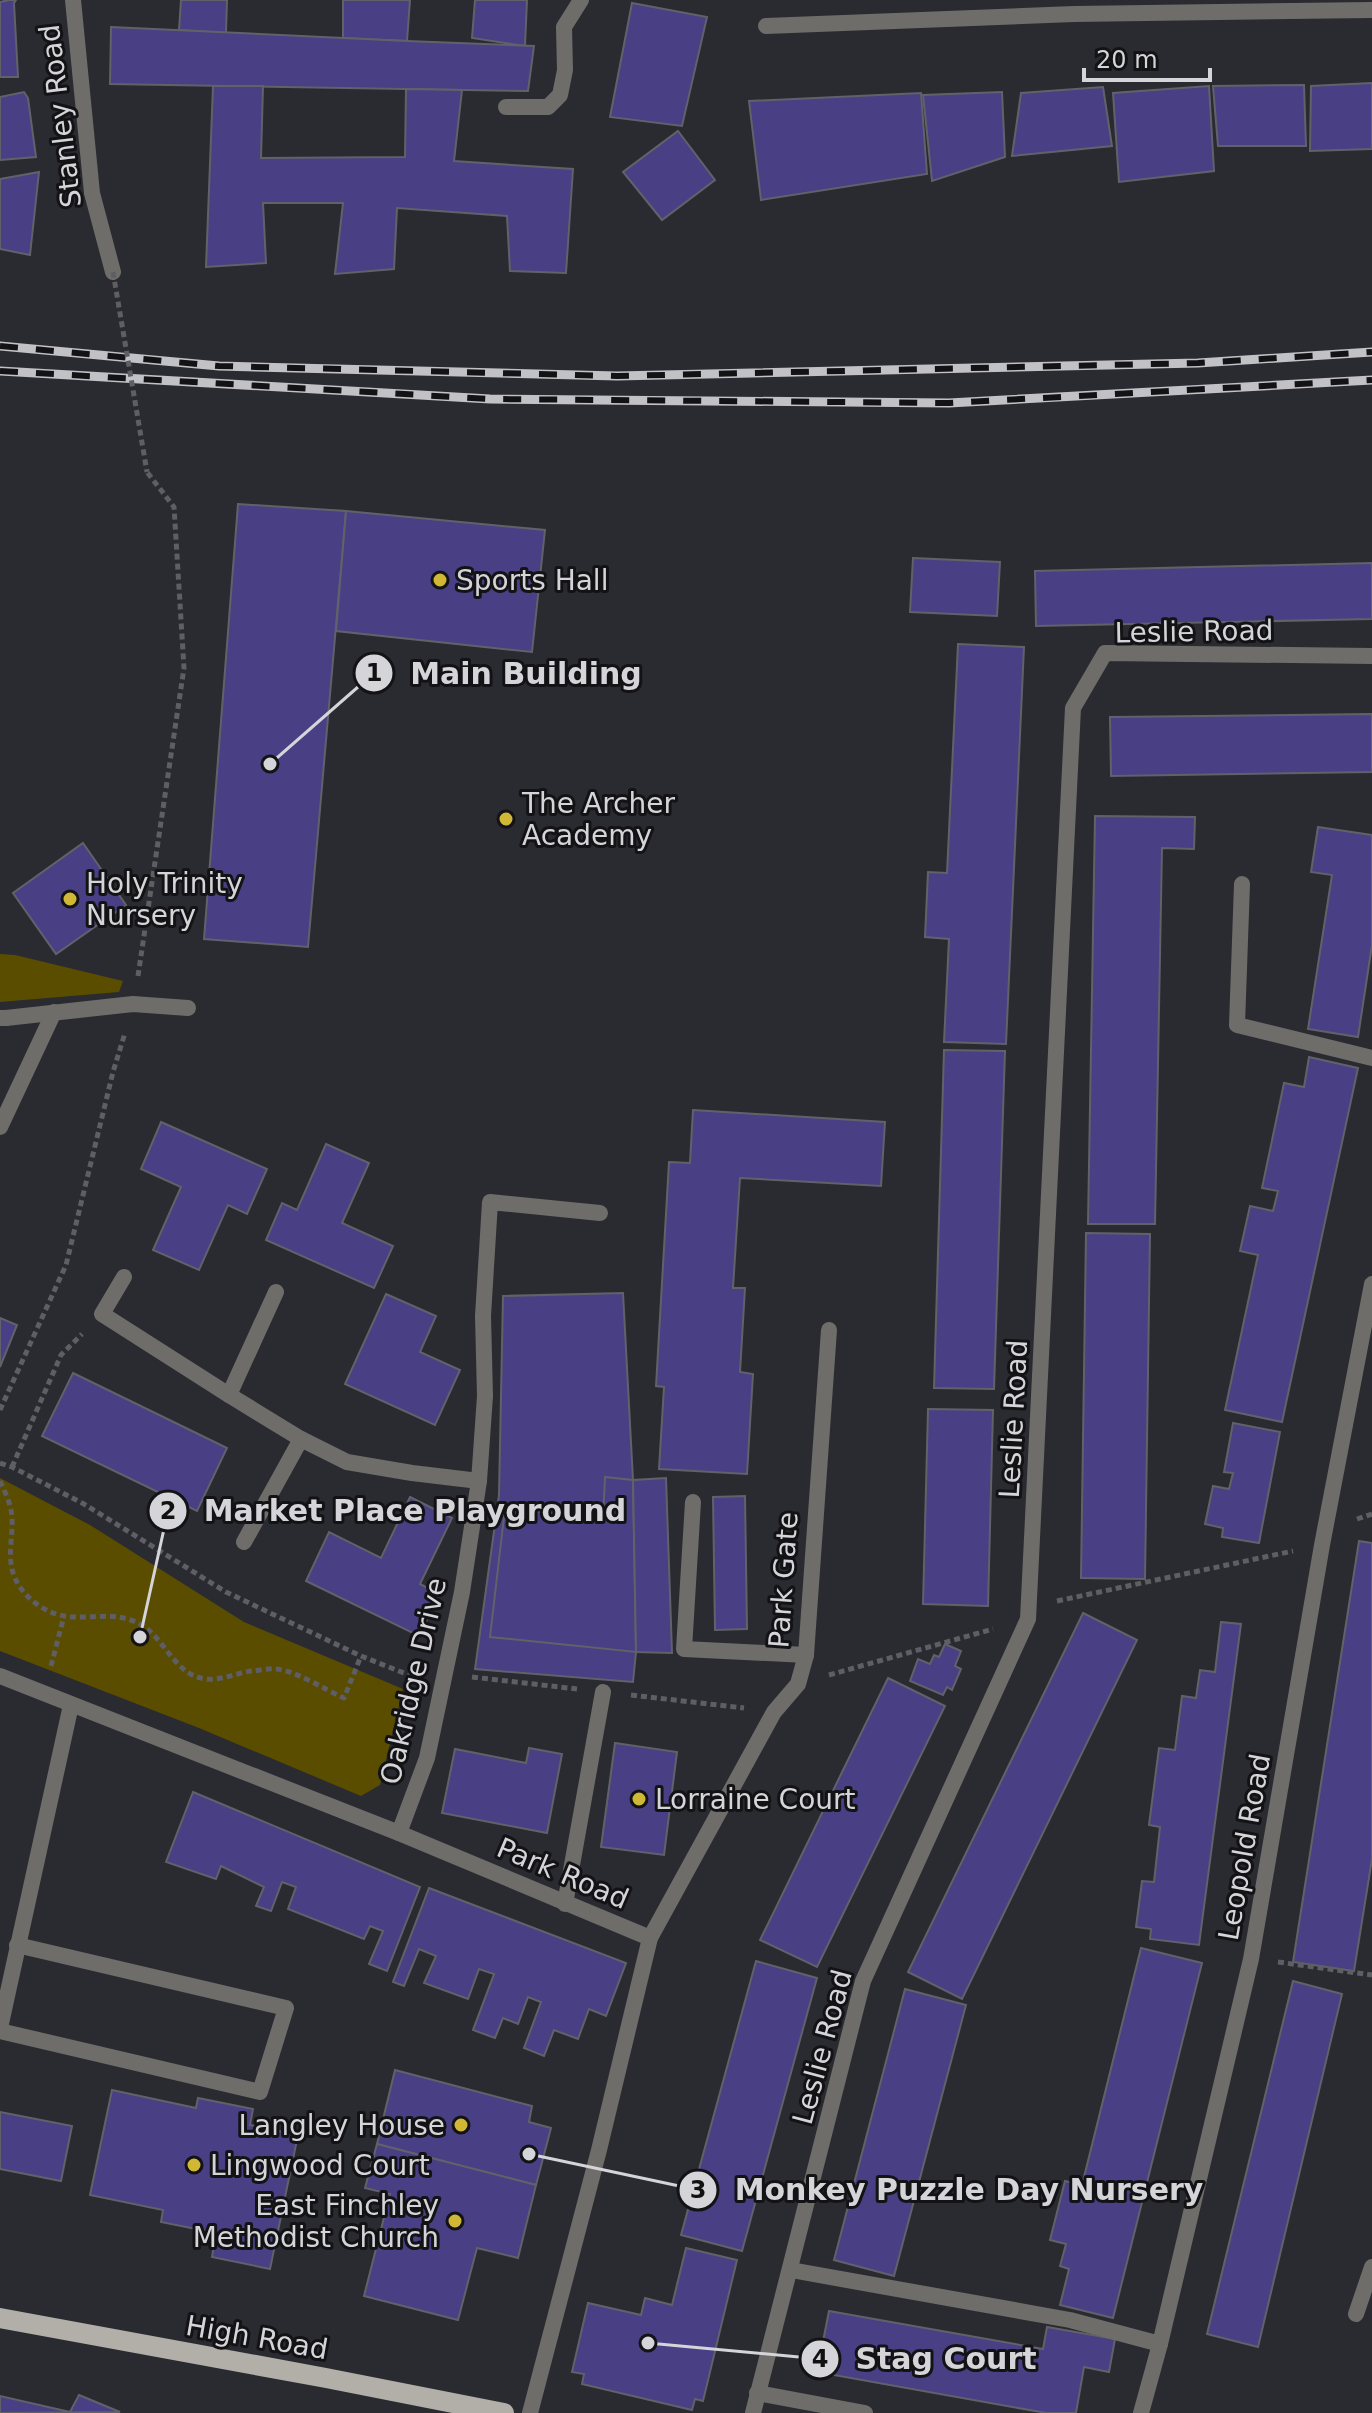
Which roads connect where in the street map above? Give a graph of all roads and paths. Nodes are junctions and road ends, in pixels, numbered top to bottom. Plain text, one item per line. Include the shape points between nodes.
1 (73, 0) edge
2 (581, 0) edge
3 (1073, 7) edge
4 (1372, 10) edge
5 (766, 26) dead end
6 (506, 107) dead end
7 (113, 272) joint
8 (1372, 656) edge
9 (1242, 884) dead end
10 (133, 1004) junction
11 (188, 1008) dead end
12 (54, 1012) junction
13 (3, 1018) edge
14 (1372, 1058) edge
15 (0, 1127) edge
16 (600, 1213) dead end
17 (124, 1277) dead end
18 (1372, 1284) edge
19 (276, 1292) dead end
20 (102, 1314) junction
21 (829, 1330) dead end
22 (229, 1395) junction
23 (0, 1410) edge
24 (301, 1439) junction
25 (0, 1463) edge
26 (12, 1467) junction
27 (0, 1481) edge
28 (479, 1481) junction
29 (693, 1502) dead end
30 (244, 1542) dead end
31 (1322, 1545) junction
32 (1029, 1613) junction
33 (64, 1616) junction
34 (806, 1655) junction
35 (361, 1656) junction
36 (49, 1670) dead end
37 (0, 1676) edge
38 (445, 1676) junction
39 (798, 1684) junction
40 (603, 1692) dead end
41 (71, 1705) junction
42 (399, 1833) junction
43 (565, 1904) junction
44 (650, 1938) junction
45 (17, 1945) junction
46 (1251, 1959) junction
47 (1372, 1975) edge
48 (0, 2029) edge
49 (1372, 2267) edge
50 (791, 2270) junction
51 (1356, 2314) dead end
52 (0, 2318) edge
53 (1160, 2344) junction
54 (757, 2393) junction
55 (504, 2413) edge
56 (530, 2413) edge
57 (753, 2413) edge
58 (865, 2413) edge
59 (1141, 2413) edge

1 - 7 street, Stanley Road via 92,193
2 - 6 street via 564,27 560,95 548,107
3 - 4 street
3 - 5 street
7 - 10 path, bridge via 147,472 174,507 184,668
8 - 32 street, Leslie Road via 1105,653 1073,708
9 - 14 street via 1237,1025
10 - 11 street
10 - 12 street
10 - 23 path via 66,1265
12 - 13 street
12 - 15 street
16 - 28 street, Oakridge Drive via 490,1202
17 - 20 street
18 - 31 street, Leopold Road
19 - 22 street
20 - 22 street
20 - 26 path via 61,1355
21 - 34 street, Park Gate
22 - 24 street
24 - 28 street via 347,1462
24 - 30 street
25 - 26 path
26 - 35 path via 84,1504 226,1592
27 - 33 path via 11,1510 11,1565 19,1586 33,1601
28 - 38 street, Oakridge Drive
29 - 34 street via 684,1649
31 - 32 path
31 - 46 street, Leopold Road
32 - 39 path
32 - 50 street, Leslie Road via 863,1981
33 - 35 path via 106,1615 136,1622 156,1636 189,1674 220,1679 276,1669 344,1698
33 - 36 path
34 - 39 street, Park Gate
35 - 38 path via 417,1678
37 - 41 street, Park Road
38 - 42 street, Oakridge Drive via 427,1758
39 - 44 street, Park Gate via 774,1712
40 - 43 street
41 - 42 street, Park Road
41 - 45 street
42 - 43 street, Park Road
43 - 44 street, Park Road
44 - 56 street, Park Road
45 - 48 street
45 - 48 street via 286,2008 260,2092
46 - 47 path
46 - 53 street, Leopold Road
49 - 51 street
50 - 53 street via 1070,2320
50 - 54 street, Leslie Road
52 - 55 main road, High Road
53 - 59 street, Leopold Road
54 - 57 street, Leslie Road
54 - 58 street

